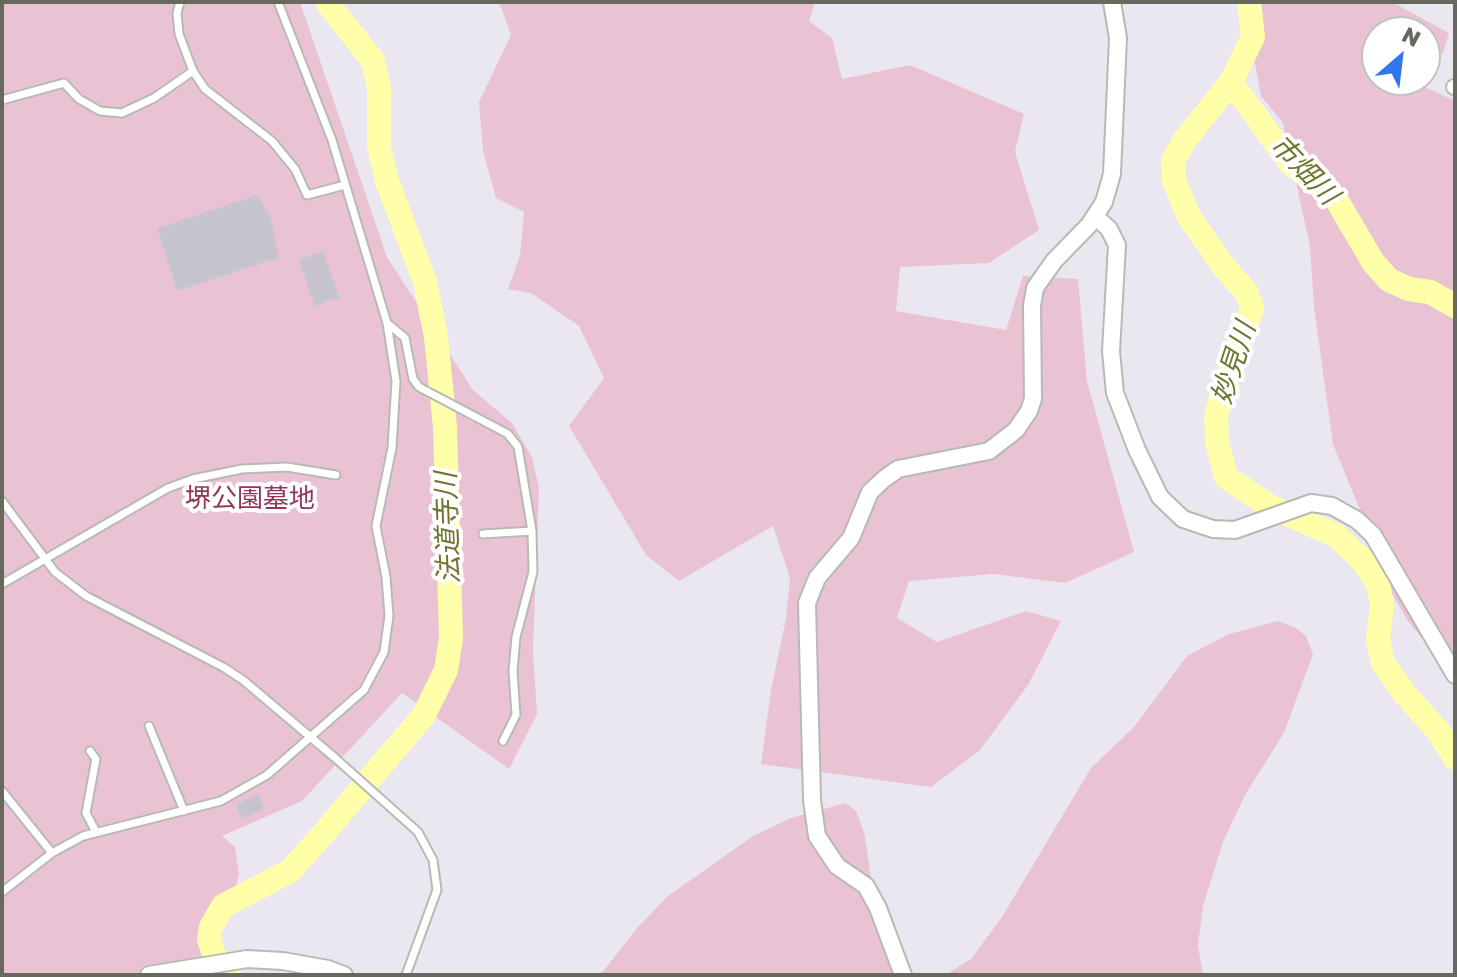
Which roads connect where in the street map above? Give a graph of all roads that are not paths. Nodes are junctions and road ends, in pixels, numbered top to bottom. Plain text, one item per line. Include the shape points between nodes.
1 (180, 2) edge
2 (278, 2) edge
3 (1112, 2) edge
4 (193, 71) junction
5 (2, 100) edge
6 (345, 185) junction
7 (1095, 216) junction
8 (387, 323) junction
9 (336, 475) dead end
10 (2, 501) edge
11 (532, 531) junction
12 (483, 534) dead end
13 (44, 559) junction
14 (2, 584) edge
15 (1455, 675) edge
16 (149, 726) dead end
17 (311, 737) junction
18 (503, 741) dead end
19 (90, 751) dead end
20 (2, 791) edge
21 (184, 811) junction
22 (96, 832) junction
23 (52, 853) junction
24 (2, 892) edge
25 (149, 975) edge
26 (344, 975) edge
27 (406, 975) edge
28 (903, 975) edge

1 - 4 lane via 177,24
2 - 6 lane
3 - 7 street via 1118,38 1112,174
4 - 5 lane via 122,113 100,111 64,83
4 - 6 lane via 220,103 272,141 295,169 307,195
6 - 8 lane
7 - 15 street via 1117,245 1111,351 1115,393 1160,497 1183,519 1213,529 1235,530 1311,503 1332,506 1357,520 1373,535
7 - 28 street via 1035,288 1033,399 1016,430 989,451 898,469 884,479 870,492 851,538 817,578 807,603 817,836 837,866 866,886
8 - 11 lane via 405,338 413,379 427,392 508,434 518,447
8 - 17 lane via 396,381 392,448 376,526 389,616 384,652 364,690
9 - 13 lane via 287,467 193,479
10 - 13 lane
11 - 12 lane
11 - 18 lane via 533,572 513,671 516,715
13 - 14 lane
13 - 17 lane via 86,596 233,674
16 - 21 lane
17 - 21 lane via 267,775 221,801
17 - 27 lane via 418,832 433,860 437,890
19 - 22 lane via 96,759 86,813
20 - 23 lane
21 - 22 lane
22 - 23 lane
23 - 24 lane
25 - 26 street via 247,959

